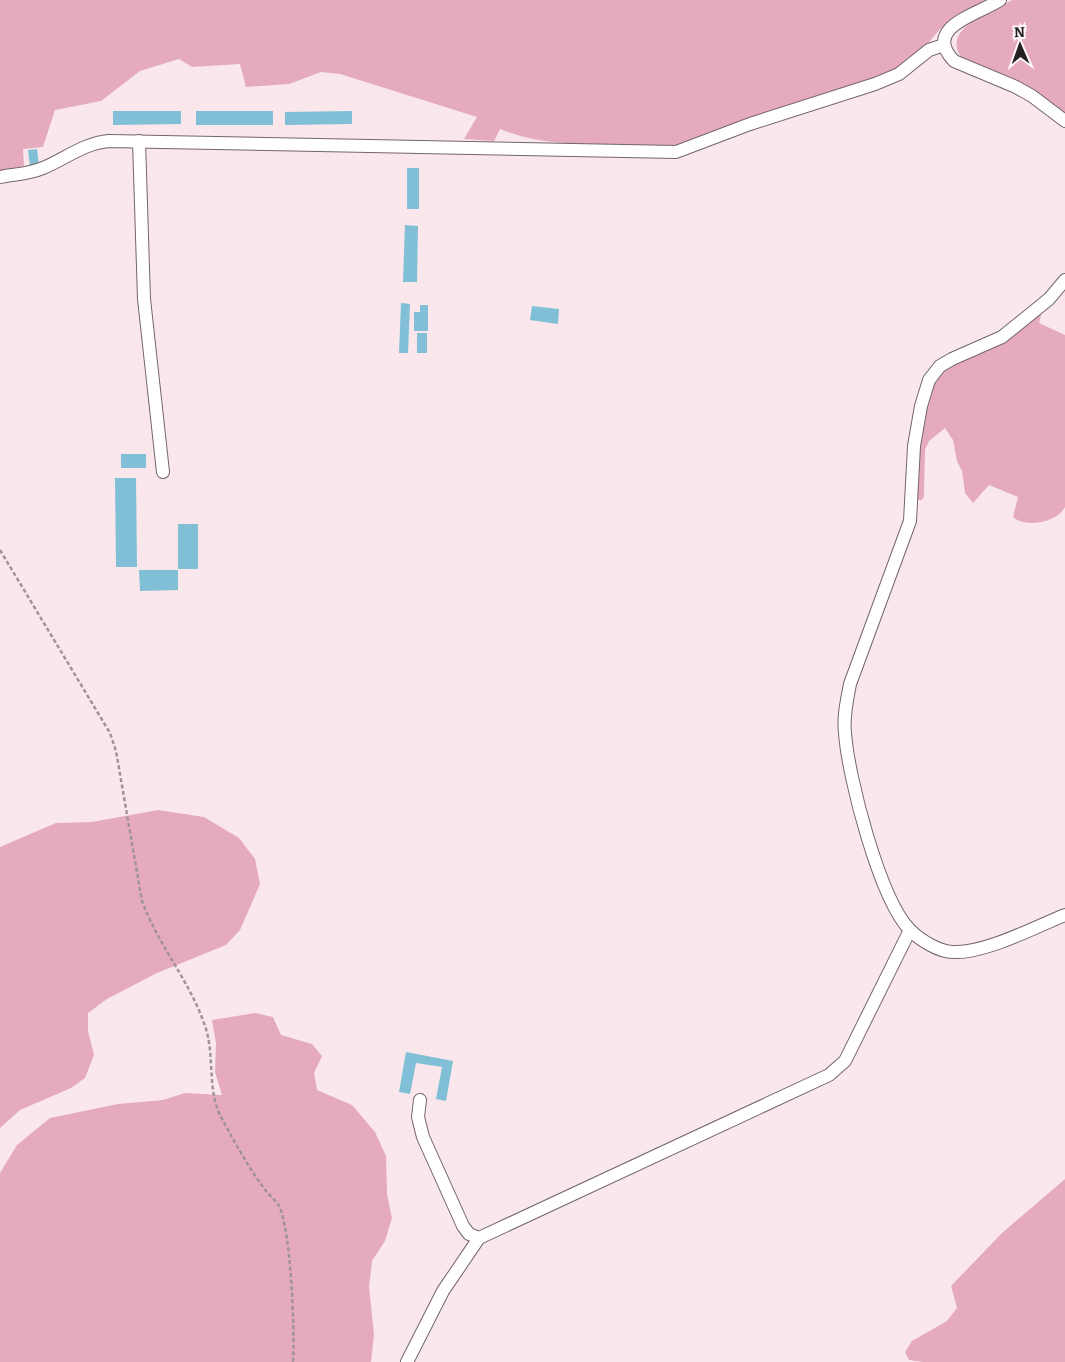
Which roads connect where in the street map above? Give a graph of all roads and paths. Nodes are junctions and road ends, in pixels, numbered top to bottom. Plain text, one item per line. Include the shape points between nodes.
1 (1000, 0) edge
2 (944, 45) junction
3 (1065, 121) edge
4 (139, 142) junction
5 (0, 177) edge
6 (1065, 280) edge
7 (163, 472) dead end
8 (0, 550) edge
9 (1065, 915) edge
10 (910, 930) junction
11 (420, 1100) dead end
12 (479, 1238) junction
13 (293, 1362) edge
14 (407, 1362) edge

1 - 2 street via 946,32
2 - 3 street via 944,51 954,61 1024,92
2 - 4 street via 929,50 899,74 875,84 750,124 676,152
4 - 5 street via 94,142 42,168 22,175
4 - 7 street via 144,299
6 - 10 street via 1043,304 1002,337 940,366 929,380 914,446 910,521 850,684 844,731 860,806 885,886
8 - 13 path via 110,733 116,751 142,901 205,1026 219,1113 262,1187 278,1205 283,1222 290,1277
9 - 10 street via 992,944 954,952 932,945
10 - 12 street via 845,1061 829,1075
11 - 12 street via 418,1117 423,1137 463,1226
12 - 14 street via 443,1291

